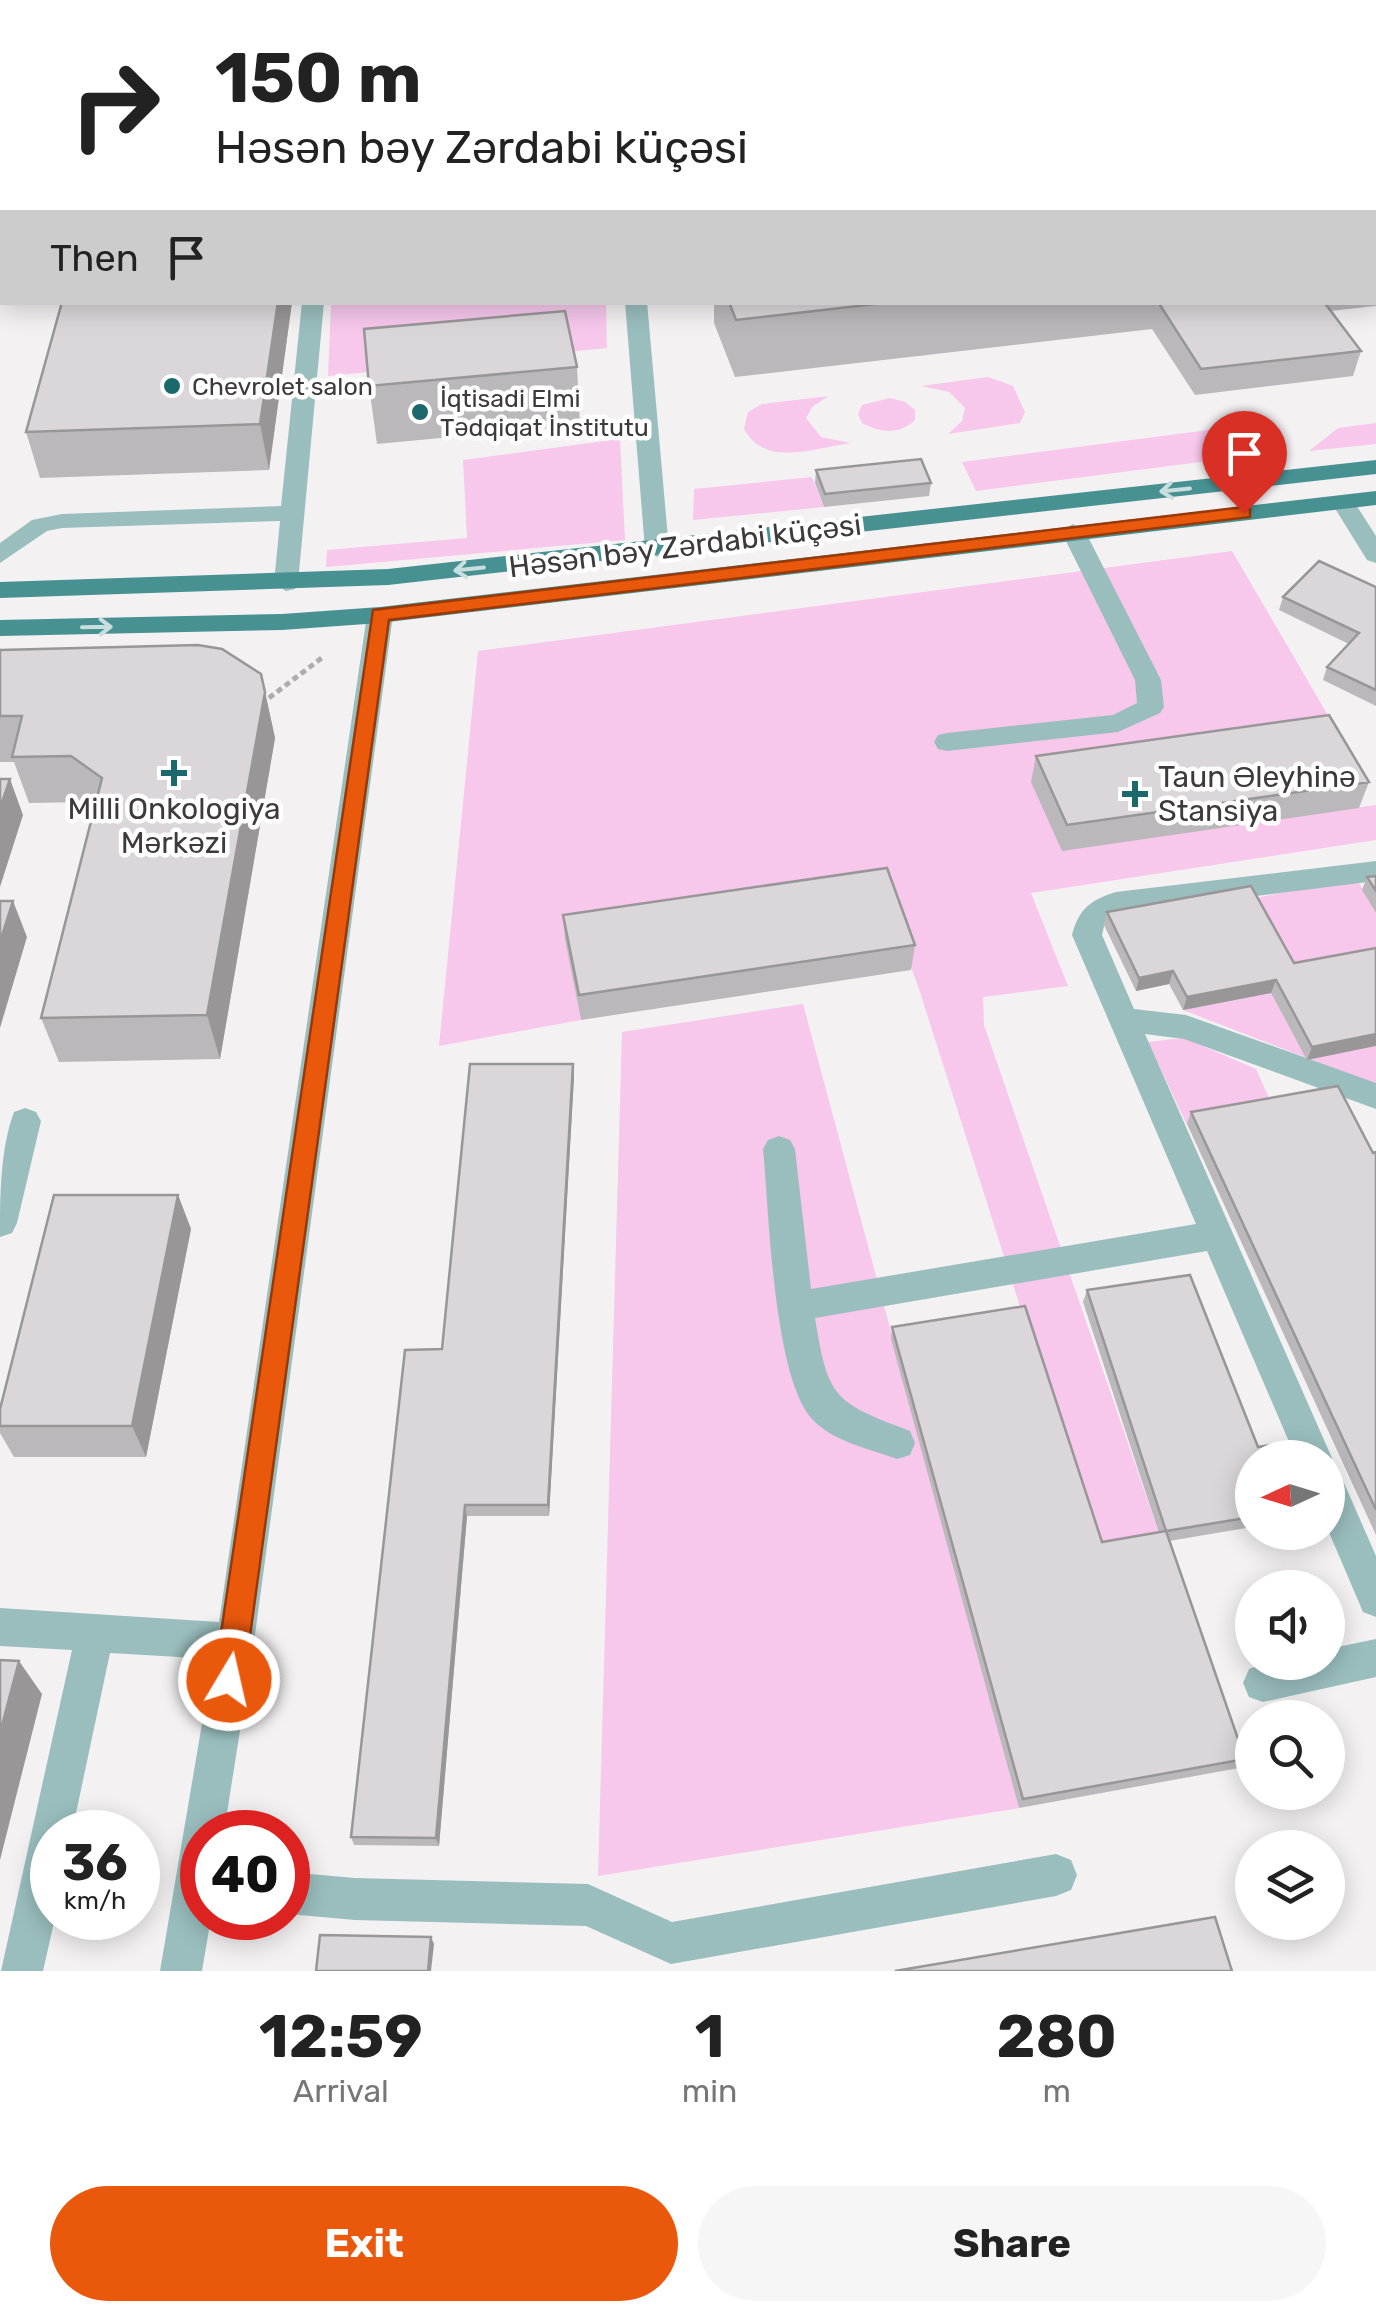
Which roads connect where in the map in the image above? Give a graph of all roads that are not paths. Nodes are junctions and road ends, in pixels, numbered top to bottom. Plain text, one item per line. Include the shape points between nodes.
1 (313, 305) edge
2 (636, 305) edge
3 (1376, 467) edge
4 (1376, 498) edge
5 (1343, 502) junction
6 (294, 513) junction
7 (1073, 531) junction
8 (657, 548) junction
9 (0, 555) edge
10 (1376, 555) edge
11 (286, 583) junction
12 (0, 590) edge
13 (380, 614) junction
14 (0, 628) edge
15 (946, 742) dead end
16 (1376, 871) edge
17 (1123, 1019) junction
18 (1376, 1096) edge
19 (25, 1120) dead end
20 (779, 1148) dead end
21 (0, 1224) edge
22 (1218, 1235) junction
23 (796, 1306) junction
24 (1306, 1440) edge
25 (897, 1442) dead end
26 (1345, 1527) edge
27 (1376, 1599) edge
28 (0, 1627) edge
29 (96, 1632) junction
30 (235, 1642) junction
31 (1376, 1658) edge
32 (1263, 1683) dead end
33 (207, 1810) edge
34 (1056, 1875) dead end
35 (310, 1895) edge
36 (187, 1940) edge
37 (22, 1971) edge
38 (181, 1971) edge

1 - 6 street
2 - 8 street
3 -> 8 main road, Həsən bəy Zərdabi küçəsi
4 - 5 main road, Həsən bəy Zərdabi küçəsi
5 - 7 main road, Həsən bəy Zərdabi küçəsi
5 - 10 street
6 - 9 street via 62,521 40,525
6 - 11 street
7 - 13 main road, Həsən bəy Zərdabi küçəsi
7 - 15 street via 1148,680 1151,707 1118,723
8 -> 11 main road, Həsən bəy Zərdabi küçəsi
11 - 12 main road, Həsən bəy Zərdabi küçəsi
14 -> 13 main road, Həsən bəy Zərdabi küçəsi
13 - 30 street
16 - 17 street via 1116,903 1092,916 1087,936
17 - 18 street via 1186,1027
17 - 22 street
19 - 21 street
20 - 23 street
22 - 23 street
22 - 24 street
23 - 25 street via 822,1405 845,1423
26 - 27 street
28 - 29 street
29 - 30 street
29 - 37 street
30 - 33 street
31 - 32 street
34 - 35 street via 671,1943 588,1905
36 - 38 street

